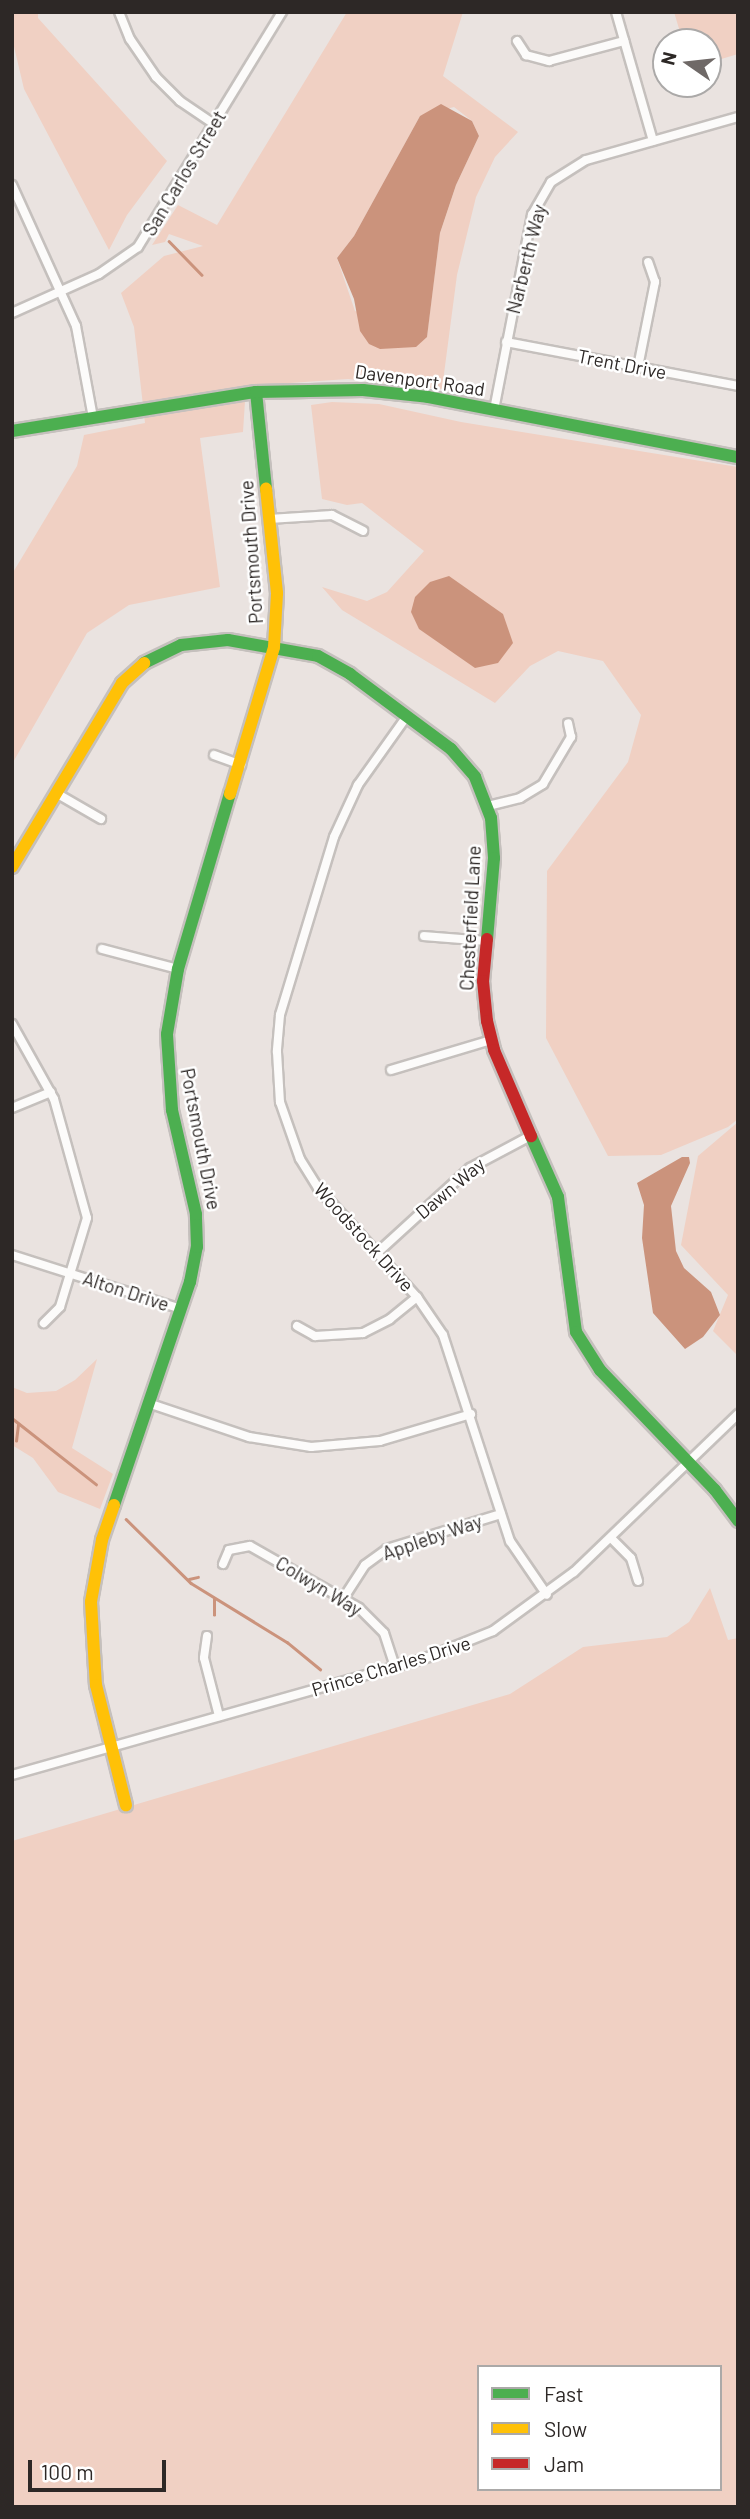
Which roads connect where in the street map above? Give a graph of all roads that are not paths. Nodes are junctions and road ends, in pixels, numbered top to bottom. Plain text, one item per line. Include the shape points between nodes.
1 (119, 12) edge
2 (282, 12) edge
3 (616, 12) edge
4 (517, 41) dead end
5 (624, 41) junction
6 (738, 117) edge
7 (214, 124) junction
8 (653, 141) junction
9 (12, 185) edge
10 (15, 197) edge
11 (648, 262) dead end
12 (61, 291) junction
13 (12, 313) edge
14 (506, 342) junction
15 (638, 367) junction
16 (738, 386) edge
17 (256, 393) junction
18 (494, 410) junction
19 (93, 418) junction
20 (12, 430) edge
21 (738, 457) edge
22 (269, 519) junction
23 (363, 531) dead end
24 (274, 647) junction
25 (407, 716) junction
26 (568, 723) dead end
27 (214, 755) dead end
28 (241, 765) junction
29 (56, 793) junction
30 (488, 806) junction
31 (102, 819) dead end
32 (12, 867) edge
33 (424, 936) dead end
34 (486, 941) junction
35 (102, 949) dead end
36 (178, 970) junction
37 (12, 1024) edge
38 (491, 1040) junction
39 (391, 1070) dead end
40 (51, 1092) junction
41 (12, 1108) edge
42 (532, 1135) junction
43 (377, 1253) junction
44 (12, 1255) edge
45 (72, 1273) junction
46 (417, 1297) junction
47 (181, 1309) junction
48 (44, 1323) dead end
49 (297, 1326) dead end
50 (148, 1403) junction
51 (471, 1414) junction
52 (738, 1414) edge
53 (688, 1462) junction
54 (500, 1514) junction
55 (738, 1521) edge
56 (611, 1538) junction
57 (223, 1564) dead end
58 (638, 1581) dead end
59 (547, 1595) junction
60 (343, 1599) junction
61 (207, 1636) dead end
62 (395, 1667) junction
63 (219, 1716) junction
64 (110, 1747) junction
65 (12, 1775) edge
66 (126, 1805) dead end

1 - 7 street via 130,39 156,77 180,101
2 - 7 street, San Carlos Street
3 - 5 street
4 - 5 street via 526,55 549,61
5 - 8 street
6 - 8 street, Narberth Way
7 - 12 street, San Carlos Street via 138,247 119,263
8 - 14 street, Narberth Way via 580,162 547,187 532,215
9 - 10 street
10 - 12 street
11 - 15 street via 655,282
12 - 13 street, San Carlos Street
12 - 19 street via 79,337
14 - 15 street, Trent Drive
14 - 18 street, Narberth Way
15 - 16 street, Trent Drive
17 - 18 street, Davenport Road via 371,390
17 - 19 street, Davenport Road
17 - 22 street, Portsmouth Drive
18 - 21 street, Davenport Road
19 - 20 street, Davenport Road
22 - 23 street via 332,515
22 - 24 street, Portsmouth Drive via 277,593
24 - 25 street, Chesterfield Lane via 333,663
24 - 28 street, Portsmouth Drive
24 - 29 street, Chesterfield Lane via 204,640 146,661 116,691
25 - 30 street, Chesterfield Lane via 463,761
25 - 43 street, Woodstock Drive via 358,785 334,837 284,998 276,1052 281,1102 300,1159 328,1202
26 - 30 street via 571,737 543,784 520,797
27 - 28 street
28 - 36 street, Portsmouth Drive
29 - 31 street
29 - 32 street, Chesterfield Lane
30 - 34 street, Chesterfield Lane via 494,849
33 - 34 street
34 - 38 street, Chesterfield Lane via 484,991
35 - 36 street
36 - 47 street, Portsmouth Drive via 169,1013 167,1074 198,1229 195,1265
37 - 40 street
38 - 39 street
38 - 42 street, Chesterfield Lane
40 - 41 street
40 - 45 street via 88,1218
42 - 43 street, Dawn Way via 470,1168
42 - 53 street, Chesterfield Lane via 558,1197 572,1314 583,1346 607,1378
43 - 46 street, Woodstock Drive
44 - 45 street, Alton Drive
45 - 47 street, Alton Drive
45 - 48 street via 57,1312
46 - 49 street via 363,1333 315,1336
46 - 51 street, Woodstock Drive via 448,1345
47 - 50 street, Portsmouth Drive
50 - 51 street via 261,1440 325,1448 380,1441
50 - 64 street, Portsmouth Drive via 103,1539 91,1602 93,1667
51 - 54 street, Woodstock Drive
52 - 53 street, Prince Charles Drive
53 - 55 street, Chesterfield Lane
53 - 56 street, Prince Charles Drive
54 - 59 street, Woodstock Drive via 515,1552
54 - 60 street, Appleby Way via 387,1549 365,1565
56 - 58 street via 631,1558
56 - 59 street, Prince Charles Drive
57 - 60 street, Colwyn Way via 229,1550 250,1546
59 - 62 street, Prince Charles Drive via 478,1638
60 - 62 street, Colwyn Way via 378,1625
61 - 63 street via 204,1658
62 - 63 street, Prince Charles Drive
63 - 64 street, Prince Charles Drive
64 - 65 street, Prince Charles Drive
64 - 66 street, Portsmouth Drive

